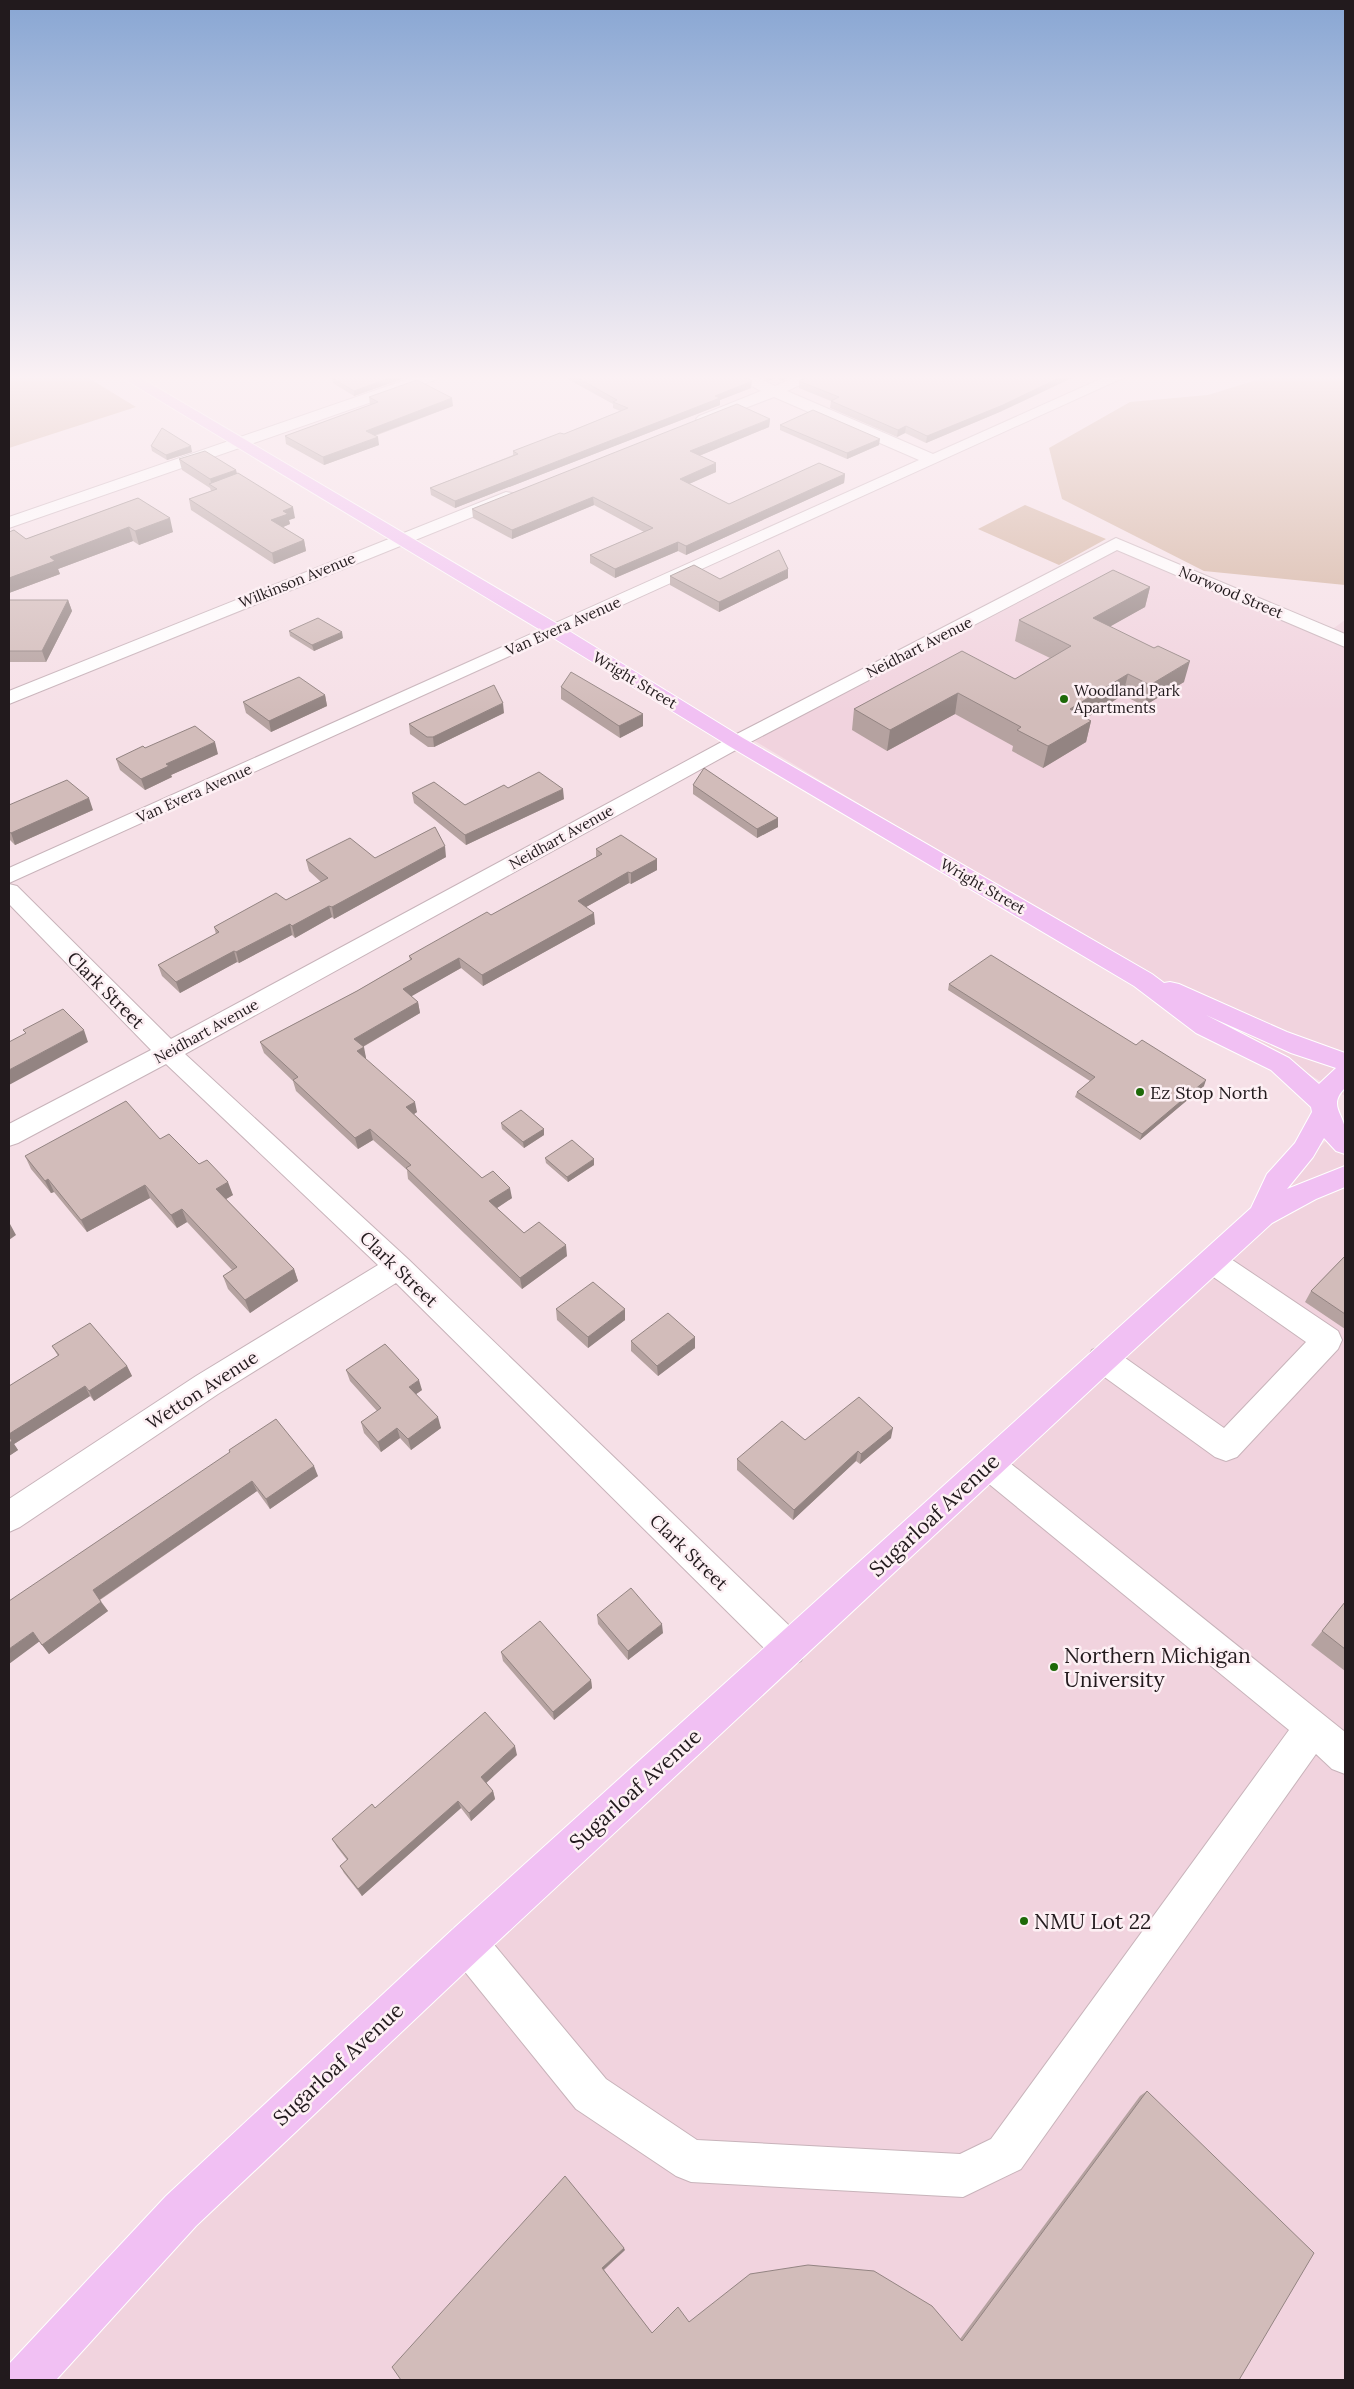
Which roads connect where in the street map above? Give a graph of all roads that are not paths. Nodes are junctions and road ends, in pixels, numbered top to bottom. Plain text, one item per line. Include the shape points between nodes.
1 (109, 488) edge
2 (315, 488) edge
3 (869, 488) edge
4 (518, 492) edge
5 (9, 524) edge
6 (400, 538) junction
7 (1116, 543) joint
8 (1345, 620) edge
9 (554, 630) junction
10 (1328, 633) junction
11 (1345, 641) edge
12 (9, 698) edge
13 (736, 742) junction
14 (9, 876) edge
15 (9, 891) edge
16 (1143, 980) junction
17 (168, 1052) junction
18 (1345, 1062) edge
19 (1345, 1075) edge
20 (1324, 1108) junction
21 (9, 1136) edge
22 (1345, 1144) edge
23 (1345, 1176) edge
24 (1262, 1215) junction
25 (1212, 1261) junction
26 (398, 1267) junction
27 (1103, 1359) junction
28 (989, 1464) junction
29 (9, 1517) edge
30 (789, 1649) junction
31 (1313, 1727) junction
32 (1345, 1756) edge
33 (467, 1942) junction
34 (25, 2380) edge

1 - 5 street
2 - 6 main road, Wright Street
3 - 9 street, Van Evera Avenue
4 - 6 street, Wilkinson Avenue
6 - 9 main road, Wright Street
6 - 12 street, Wilkinson Avenue
7 - 10 street, Norwood Street
7 - 13 street, Neidhart Avenue
8 - 10 street
9 - 13 main road, Wright Street
9 - 14 street, Van Evera Avenue
10 - 11 street, Norwood Street
13 - 16 main road, Wright Street
13 - 17 street, Neidhart Avenue
15 - 17 street, Clark Street
16 - 18 main road, Wright Street via 1213,1007 1264,1032
16 - 20 main road, Wright Street via 1198,1023 1280,1064
17 - 21 street, Neidhart Avenue
17 - 26 street, Clark Street
19 - 20 main road, Sugarloaf Avenue via 1328,1090
20 - 22 main road, Wright Street via 1331,1128
20 - 24 main road, Sugarloaf Avenue via 1304,1150 1277,1181
23 - 24 main road, Sugarloaf Avenue
24 - 25 main road, Sugarloaf Avenue
25 - 27 main road, Sugarloaf Avenue
25 - 27 street via 1327,1340 1226,1448
26 - 29 street, Wetton Avenue via 207,1385
26 - 30 street, Clark Street
27 - 28 main road, Sugarloaf Avenue
28 - 30 main road, Sugarloaf Avenue
28 - 31 street
30 - 33 main road, Sugarloaf Avenue
31 - 32 street
31 - 33 street via 1006,2154 963,2176 691,2161 591,2094
33 - 34 main road, Sugarloaf Avenue via 181,2211

